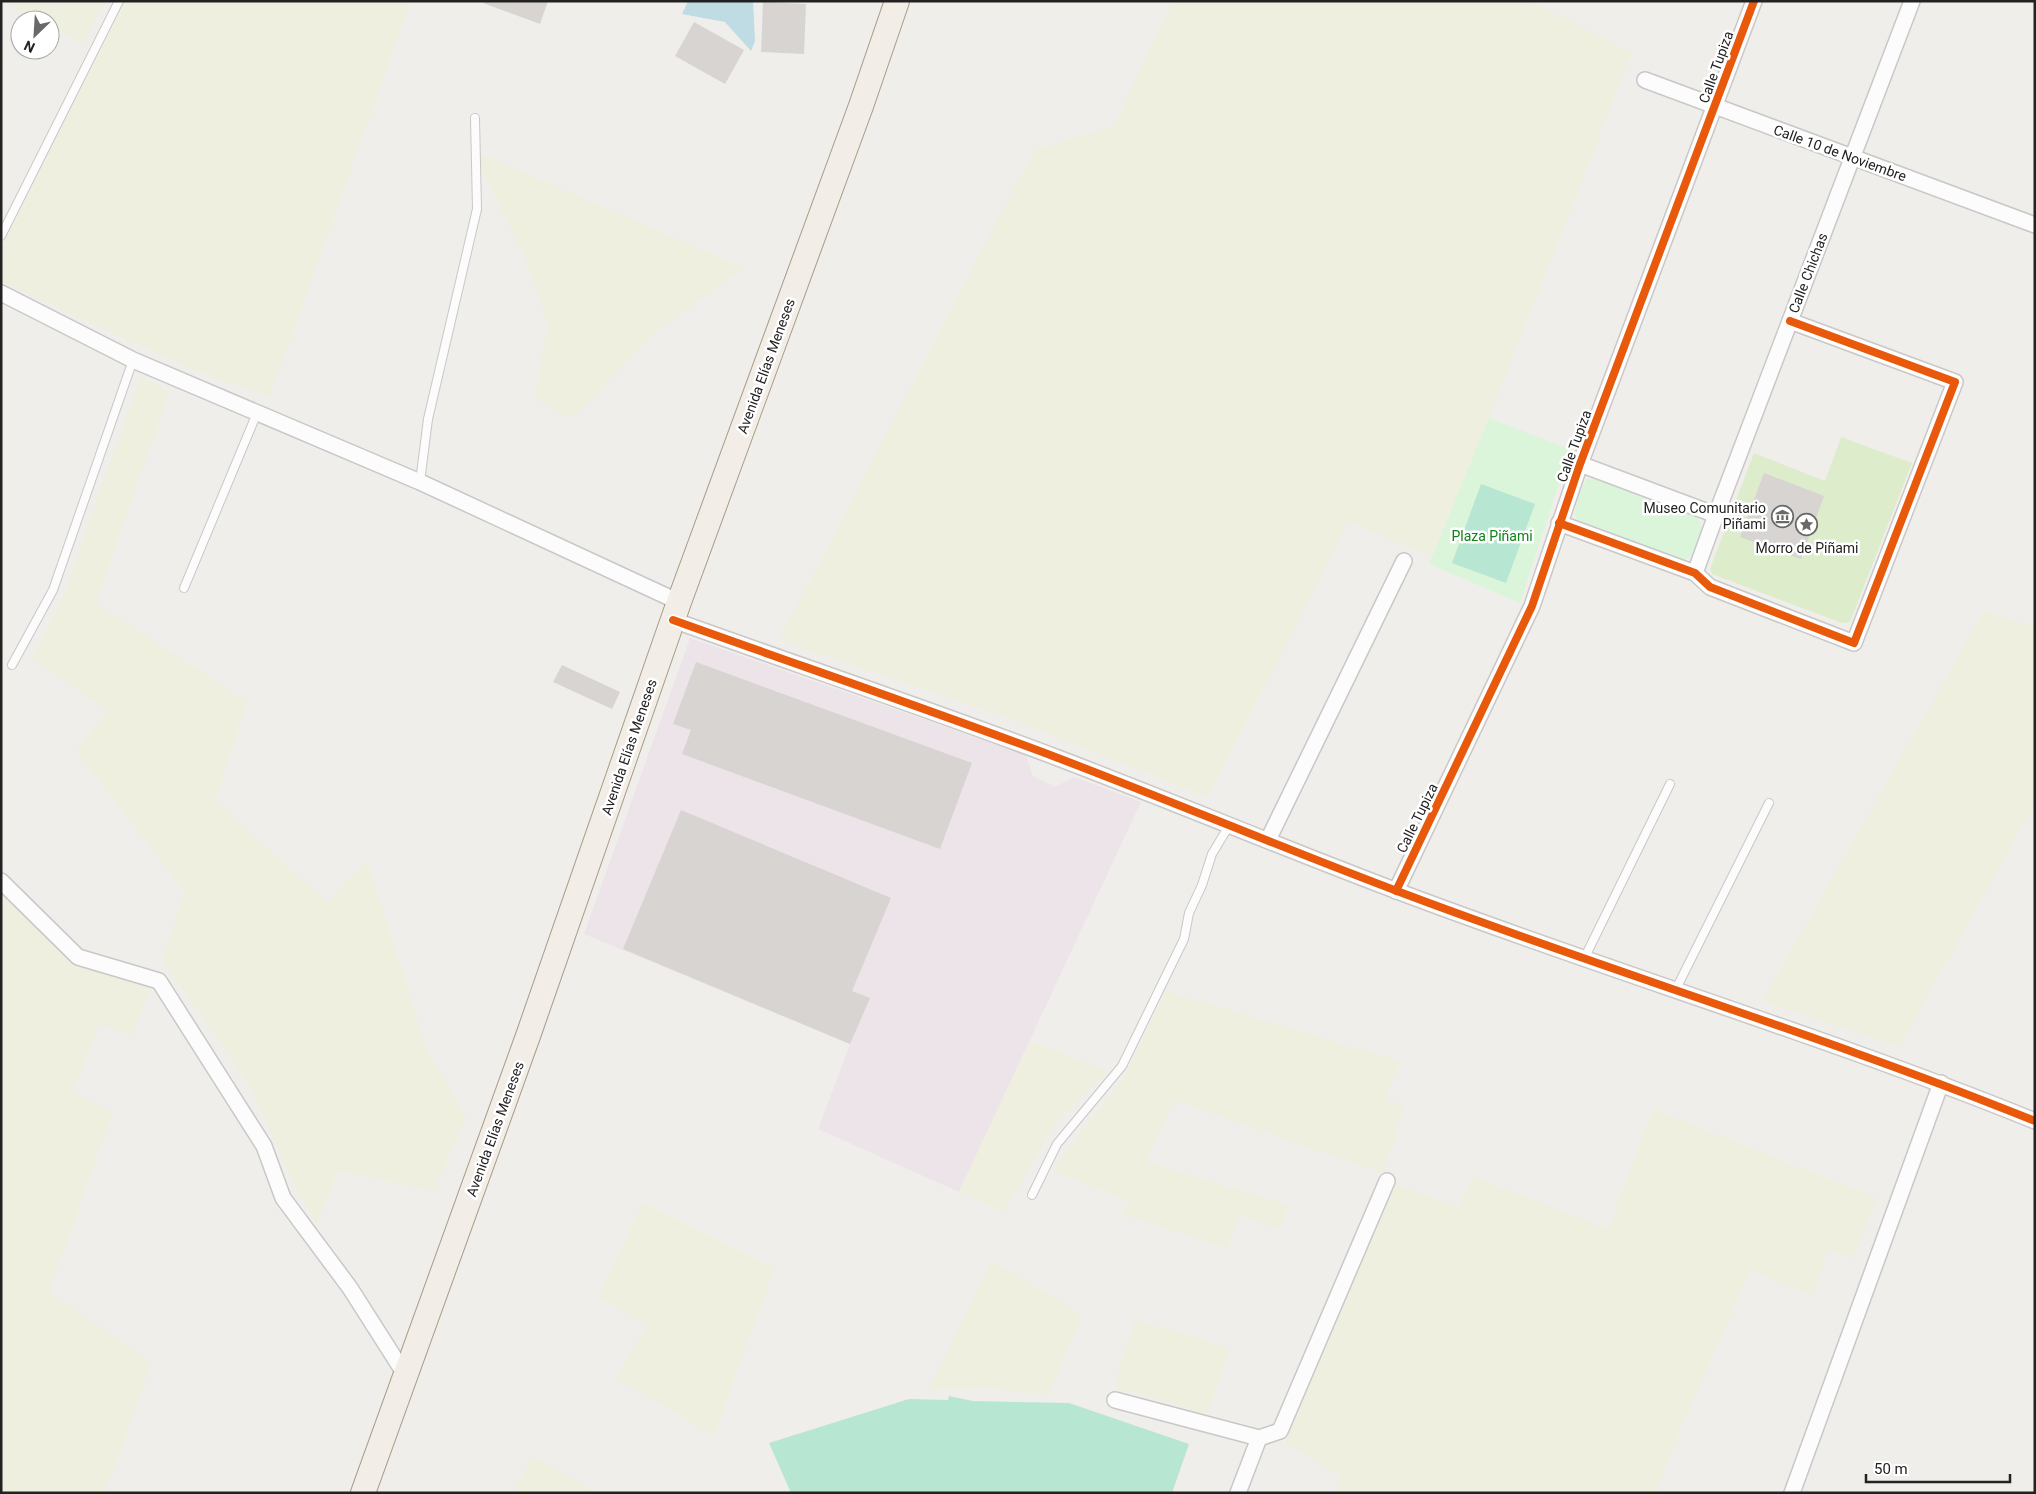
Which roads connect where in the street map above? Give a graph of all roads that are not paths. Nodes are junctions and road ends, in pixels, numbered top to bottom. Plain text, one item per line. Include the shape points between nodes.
1 (119, 1) edge
2 (897, 1) edge
3 (1754, 1) edge
4 (1912, 1) edge
5 (1645, 80) dead end
6 (1715, 106) junction
7 (475, 118) dead end
8 (1852, 158) junction
9 (2035, 225) edge
10 (1, 236) edge
11 (1, 293) edge
12 (1790, 320) junction
13 (133, 360) junction
14 (257, 413) junction
15 (1580, 464) junction
16 (420, 482) junction
17 (1716, 515) junction
18 (1559, 523) junction
19 (1404, 561) dead end
20 (1696, 573) junction
21 (184, 588) dead end
22 (676, 611) junction
23 (12, 665) dead end
24 (1670, 784) dead end
25 (1769, 803) dead end
26 (1230, 824) junction
27 (1268, 840) junction
28 (1, 881) edge
29 (1396, 891) junction
30 (1584, 959) junction
31 (1676, 989) junction
32 (1941, 1083) junction
33 (2035, 1121) edge
34 (1387, 1181) dead end
35 (1032, 1195) dead end
36 (406, 1376) junction
37 (1114, 1400) dead end
38 (1259, 1438) junction
39 (363, 1493) edge
40 (1238, 1493) edge
41 (1792, 1493) edge

1 - 10 lane
2 - 22 main road, Avenida Elías Meneses
3 - 6 street, Calle Tupiza
4 - 8 street, Calle Chichas
5 - 6 street, Calle 10 de Noviembre
6 - 8 street, Calle 10 de Noviembre
6 - 15 street, Calle Tupiza
7 - 16 lane via 477,209 428,419
8 - 9 street, Calle 10 de Noviembre
8 - 12 street, Calle Chichas
11 - 13 street
12 - 17 street, Calle Chichas
12 - 20 street via 1955,382 1854,643 1710,587
13 - 14 street
13 - 23 lane via 53,590
14 - 16 street
14 - 21 lane
15 - 17 street
15 - 18 street, Calle Tupiza
16 - 22 street
17 - 20 street, Calle Chichas
18 - 20 street
18 - 29 street, Calle Tupiza via 1532,606
19 - 27 street
22 - 26 street
22 - 36 main road, Avenida Elías Meneses
24 - 30 lane
25 - 31 lane
26 - 27 street
26 - 35 lane via 1212,854 1188,913 1184,939 1122,1066 1057,1144
27 - 29 street
28 - 36 street via 78,957 158,981 264,1146 283,1198 350,1288
29 - 30 street
30 - 31 street
31 - 32 street
32 - 33 street
32 - 41 street
34 - 38 street via 1280,1431
36 - 39 main road, Avenida Elías Meneses
37 - 38 street
38 - 40 street

